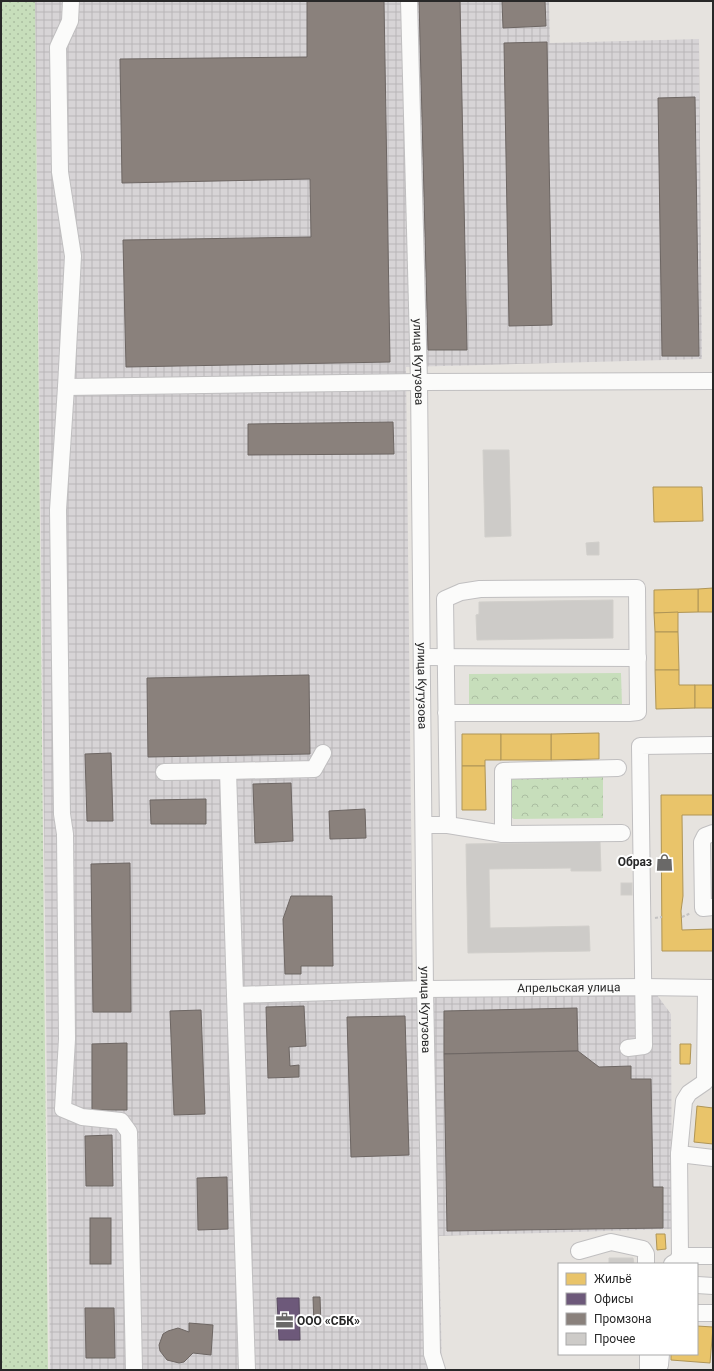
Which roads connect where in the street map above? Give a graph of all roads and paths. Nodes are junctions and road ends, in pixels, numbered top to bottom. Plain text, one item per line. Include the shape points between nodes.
1 (70, 1) edge
2 (409, 1) edge
3 (713, 381) edge
4 (418, 382) junction
5 (66, 386) junction
6 (422, 657) junction
7 (445, 657) junction
8 (638, 658) junction
9 (446, 713) junction
10 (713, 745) edge
11 (323, 753) dead end
12 (618, 768) dead end
13 (228, 771) junction
14 (164, 772) dead end
15 (424, 825) junction
16 (448, 825) junction
17 (622, 833) dead end
18 (713, 833) edge
19 (502, 834) junction
20 (713, 907) edge
21 (643, 987) junction
22 (709, 988) edge
23 (425, 989) junction
24 (235, 995) junction
25 (628, 1048) dead end
26 (709, 1086) edge
27 (679, 1154) junction
28 (713, 1158) edge
29 (579, 1251) dead end
30 (711, 1256) dead end
31 (676, 1260) edge
32 (646, 1263) edge
33 (698, 1285) edge
34 (713, 1286) edge
35 (698, 1313) edge
36 (713, 1313) edge
37 (648, 1355) edge
38 (661, 1355) edge
39 (134, 1370) edge
40 (247, 1370) edge
41 (437, 1370) edge
42 (648, 1370) edge
43 (655, 1370) edge

1 - 5 street via 70,21 58,47 60,172 73,256
2 - 4 street, улица Кутузова
3 - 4 street
4 - 5 street
4 - 6 street, улица Кутузова
5 - 39 street via 58,510 67,1039 63,1109 82,1118 121,1121 129,1132
6 - 7 street
6 - 15 street, улица Кутузова
7 - 8 street
7 - 8 street via 445,599 461,592 480,589 637,588
7 - 9 street
8 - 9 street via 638,712
9 - 16 street
10 - 21 street via 640,746
11 - 13 street via 314,769
12 - 19 street via 503,771
13 - 14 street
13 - 24 street
15 - 16 street
15 - 23 street, улица Кутузова
16 - 19 street
17 - 19 street
18 - 20 street via 705,836 702,849 703,908
21 - 22 street, Апрельская улица
21 - 23 street, Апрельская улица
21 - 25 street via 644,1046
22 - 26 street
23 - 24 street, Апрельская улица
23 - 41 street, улица Кутузова via 432,1354
24 - 40 street
26 - 27 street via 689,1093 684,1101
27 - 28 street
27 - 31 street
29 - 32 street via 611,1242 643,1249
30 - 31 street
33 - 34 street
35 - 36 street
37 - 42 street
38 - 43 street via 660,1365

